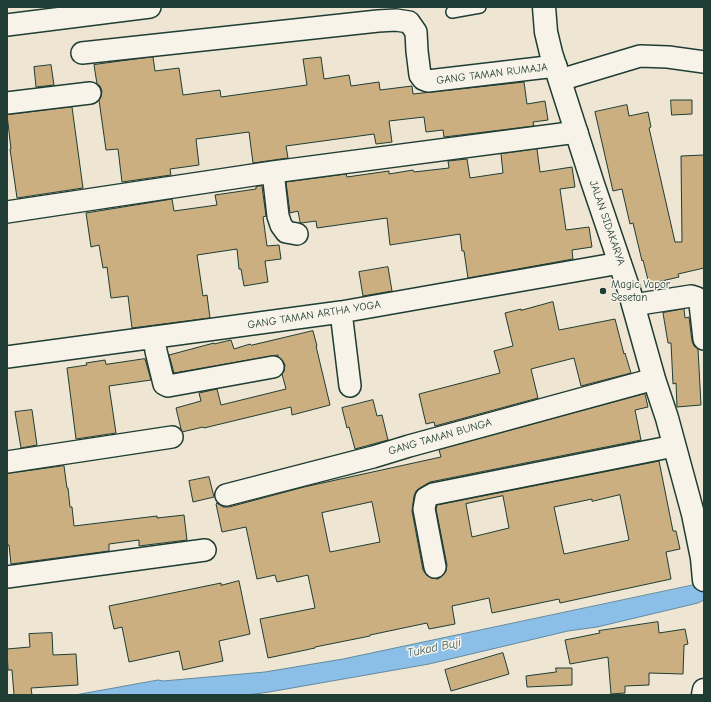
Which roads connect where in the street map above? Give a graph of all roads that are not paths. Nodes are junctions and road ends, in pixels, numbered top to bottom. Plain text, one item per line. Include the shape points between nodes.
1 (150, 7) edge
2 (480, 7) edge
3 (544, 7) edge
4 (452, 12) dead end
5 (7, 25) edge
6 (82, 53) dead end
7 (704, 62) edge
8 (558, 73) junction
9 (90, 93) dead end
10 (7, 103) edge
11 (577, 132) junction
12 (274, 172) junction
13 (7, 212) edge
14 (297, 234) dead end
15 (620, 263) junction
16 (704, 285) edge
17 (631, 298) junction
18 (341, 312) junction
19 (154, 337) junction
20 (704, 339) edge
21 (7, 358) edge
22 (273, 367) dead end
23 (654, 379) junction
24 (350, 386) dead end
25 (172, 437) dead end
26 (674, 446) junction
27 (7, 462) edge
28 (226, 495) dead end
29 (698, 514) edge
30 (205, 550) dead end
31 (435, 567) dead end
32 (7, 577) edge
33 (704, 580) edge
34 (704, 690) edge
35 (703, 695) edge

1 - 5 street
2 - 4 lane
3 - 8 street, JALAN SIDAKARYA via 546,32
6 - 8 street, GANG TAMAN RUMAJA via 396,20 409,22 416,32 420,75 428,81
7 - 8 street via 640,56
8 - 11 street, JALAN SIDAKARYA
9 - 10 street
11 - 12 street
11 - 15 street, JALAN SIDAKARYA
12 - 13 street
12 - 14 street via 281,225 286,232
15 - 17 street, JALAN SIDAKARYA
15 - 18 street, GANG TAMAN ARTHA YOGA
16 - 17 street
17 - 20 street via 696,298 700,304
17 - 23 street, JALAN SIDAKARYA
18 - 19 street, GANG TAMAN ARTHA YOGA
18 - 24 street
19 - 21 street, GANG TAMAN ARTHA YOGA
19 - 22 street via 164,384 168,386
23 - 26 street, JALAN SIDAKARYA
23 - 28 street, GANG TAMAN BUNGA
25 - 27 street
26 - 29 street, JALAN SIDAKARYA
26 - 31 street via 434,494 426,498 424,509
29 - 33 street, JALAN SIDAKARYA
30 - 32 street
34 - 35 street

